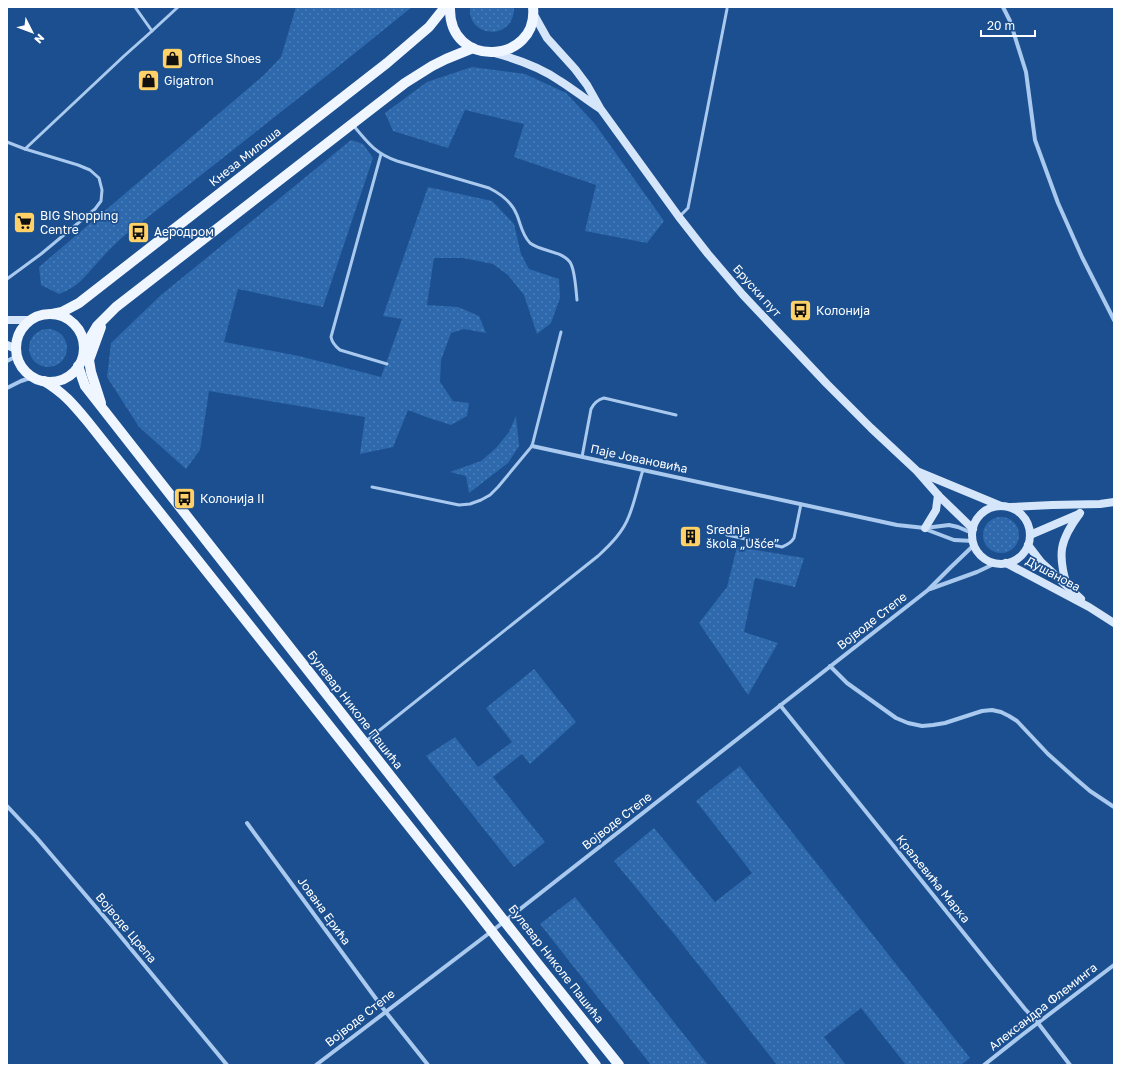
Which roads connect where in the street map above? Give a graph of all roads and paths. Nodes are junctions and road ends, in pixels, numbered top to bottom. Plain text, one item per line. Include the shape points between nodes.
1 (135, 7) edge
2 (178, 7) edge
3 (445, 7) edge
4 (450, 7) edge
5 (1003, 7) edge
6 (727, 9) dead end
7 (533, 10) edge
8 (152, 31) junction
9 (473, 48) junction
10 (494, 53) junction
11 (600, 108) junction
12 (352, 124) junction
13 (7, 142) edge
14 (25, 149) junction
15 (381, 154) junction
16 (679, 217) junction
17 (7, 279) edge
18 (577, 300) dead end
19 (52, 314) junction
20 (107, 315) junction
21 (7, 320) edge
22 (30, 320) junction
23 (1114, 320) edge
24 (561, 332) dead end
25 (84, 348) junction
26 (13, 350) edge
27 (7, 361) edge
28 (386, 364) dead end
29 (78, 366) junction
30 (33, 377) junction
31 (44, 381) junction
32 (7, 388) edge
33 (103, 409) junction
34 (676, 415) dead end
35 (532, 446) junction
36 (582, 457) junction
37 (643, 470) junction
38 (917, 471) junction
39 (372, 487) dead end
40 (938, 495) junction
41 (1114, 502) edge
42 (801, 504) junction
43 (1100, 504) junction
44 (1002, 506) junction
45 (1011, 507) junction
46 (1080, 513) junction
47 (925, 528) junction
48 (727, 535) dead end
49 (1030, 535) junction
50 (973, 537) junction
51 (1028, 545) junction
52 (996, 563) junction
53 (1006, 563) junction
54 (1068, 586) junction
55 (928, 590) junction
56 (1089, 607) junction
57 (1114, 623) edge
58 (830, 666) junction
59 (780, 705) junction
60 (364, 742) junction
61 (7, 806) edge
62 (1114, 807) edge
63 (247, 823) dead end
64 (505, 921) junction
65 (492, 931) junction
66 (1114, 965) edge
67 (385, 1011) junction
68 (1038, 1023) junction
69 (227, 1065) edge
70 (316, 1065) edge
71 (428, 1065) edge
72 (596, 1065) edge
73 (619, 1065) edge
74 (984, 1065) edge
75 (1070, 1065) edge

1 - 8 lane
2 - 8 lane
3 - 19 main road, Кнеза Милоша via 421,35 363,82 79,303
4 - 9 main road via 454,29 458,36
5 - 23 street via 1026,72 1035,140 1058,203
6 - 16 lane via 688,208
7 - 10 main road via 531,25 525,36 517,44
7 - 11 main road, Бруски пут via 547,38 575,69
8 - 14 lane
9 - 10 main road
9 - 12 main road via 432,66 405,83
10 - 11 main road, Бруски пут via 542,70
11 - 16 main road, Бруски пут
12 - 15 lane
12 - 20 main road
13 - 14 lane
14 - 17 lane via 90,170 99,178 101,201 95,209 41,254
15 - 18 lane via 489,188 504,198 516,214 527,240 537,247 567,259 572,269
15 - 28 lane via 331,337 340,350
16 - 38 main road, Бруски пут via 748,300 871,428
19 - 22 main road via 40,315
19 - 25 main road via 71,321 78,329
20 - 25 main road
20 - 33 main road via 89,360
21 - 22 main road
22 - 26 main road via 22,328
24 - 35 lane
25 - 29 main road
26 - 27 street
26 - 30 main road via 20,364
29 - 31 main road via 63,379 54,382
29 - 33 main road, Булевар Николе Пашића via 85,386
30 - 31 main road
30 - 32 street
31 - 65 main road via 57,388 79,410
33 - 60 main road, Булевар Николе Пашића
34 - 36 lane via 604,398 596,401 591,409
35 - 36 street, Паје Јовановића
35 - 39 lane via 490,495 470,504 459,505
36 - 37 street, Паје Јовановића
37 - 42 street, Паје Јовановића
37 - 60 lane via 630,515 610,546
38 - 40 main road, Бруски пут
38 - 44 main road, Бруски пут
40 - 47 main road via 936,510
40 - 50 main road, Бруски пут
41 - 43 main road
42 - 47 street, Паје Јовановића via 897,525
42 - 48 lane via 794,538 785,546
43 - 45 main road
43 - 46 main road
44 - 45 main road
44 - 50 main road via 992,507 983,512 977,520
45 - 49 main road via 1023,515
46 - 49 main road
46 - 54 main road via 1063,541 1061,556
47 - 50 street via 954,540
47 - 50 street via 949,525 958,527
49 - 51 main road
50 - 52 main road via 979,554
50 - 55 street, Војводе Степе
51 - 53 main road via 1020,557
51 - 54 main road, Душанова via 1041,562
52 - 53 main road
52 - 55 street, Војводе Степе
53 - 56 main road, Душанова
54 - 56 main road, Душанова
55 - 58 street, Војводе Степе
56 - 57 main road, Душанова
58 - 59 street, Војводе Степе
58 - 62 street via 847,683 896,718 908,723 933,725 982,711 1001,712 1016,721 1090,791
59 - 64 street, Војводе Степе
59 - 68 street, Краљевића Марка
60 - 64 main road, Булевар Николе Пашића
61 - 69 street, Војводе Црепа via 61,866
63 - 67 street, Јована Ерића
64 - 65 street, Војводе Степе
64 - 73 main road, Булевар Николе Пашића
65 - 67 street, Војводе Степе
65 - 72 main road
66 - 68 street, Александра Флеминга
67 - 70 street, Војводе Степе
67 - 71 street, Јована Ерића
68 - 74 street, Александра Флеминга
68 - 75 street, Краљевића Марка

